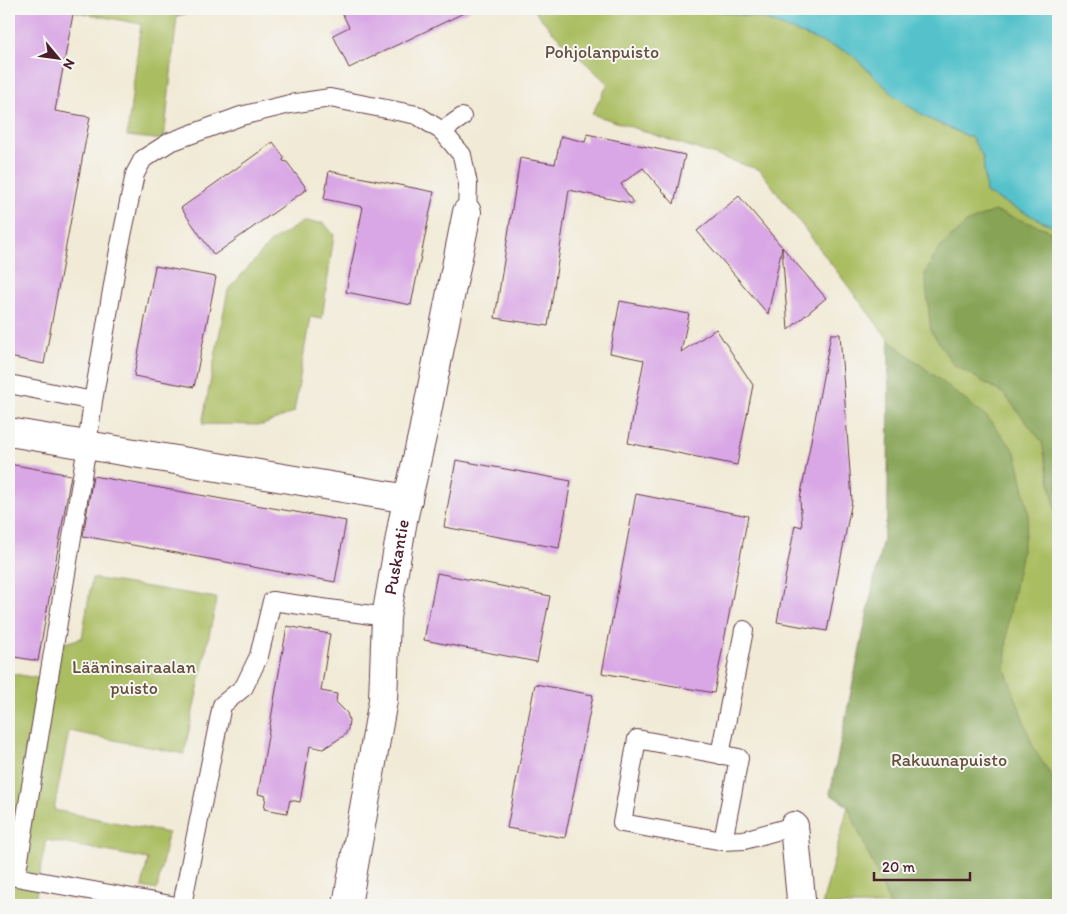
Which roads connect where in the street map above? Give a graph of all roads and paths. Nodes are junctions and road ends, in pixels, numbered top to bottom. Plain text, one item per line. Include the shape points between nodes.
1 (462, 117) dead end
2 (442, 131) junction
3 (467, 212) joint
4 (9, 384) edge
5 (93, 401) junction
6 (9, 432) edge
7 (87, 446) junction
8 (408, 499) junction
9 (386, 617) junction
10 (744, 630) dead end
11 (720, 755) junction
12 (794, 826) joint
13 (723, 842) junction
14 (171, 905) edge
15 (182, 905) edge
16 (347, 905) edge
17 (799, 905) edge

1 - 2 lane
2 - 3 lane via 462,155 468,184
2 - 5 lane via 417,115 330,98 240,116 170,142 143,159 135,174 119,250
3 - 8 street, Puskantie
4 - 5 lane
5 - 7 lane
6 - 7 street
7 - 8 street
7 - 14 lane via 16,877
8 - 9 street, Puskantie
9 - 15 lane via 272,600 259,656 244,687 222,705
9 - 16 street, Puskantie via 383,700
10 - 11 lane
11 - 13 lane via 739,758
11 - 13 lane via 636,739 622,823
12 - 13 lane via 744,840
12 - 17 street

